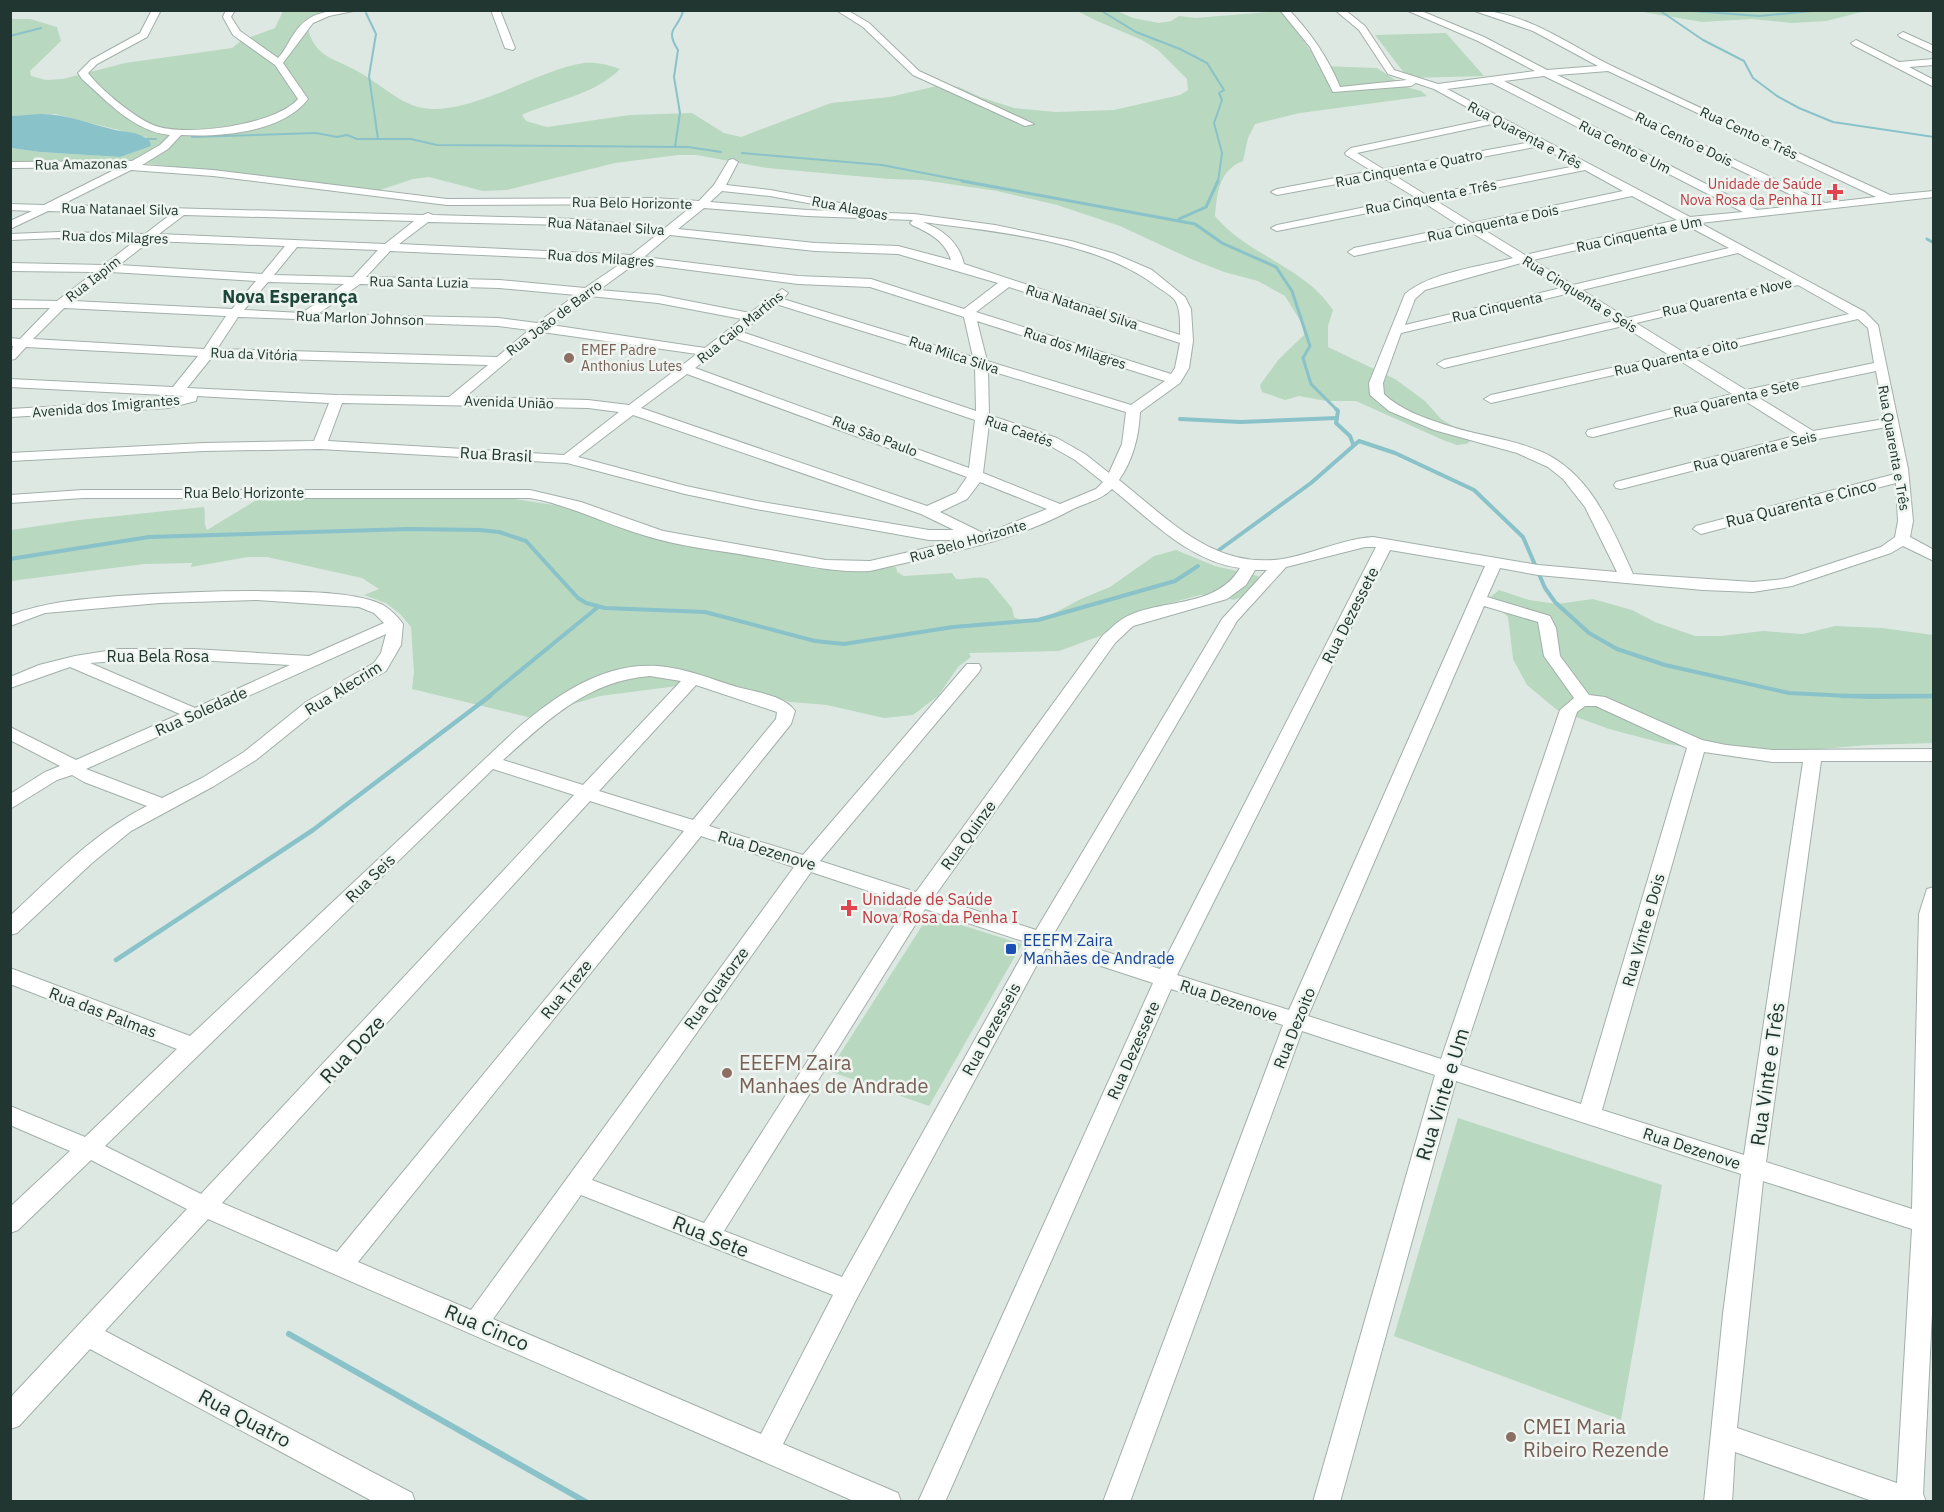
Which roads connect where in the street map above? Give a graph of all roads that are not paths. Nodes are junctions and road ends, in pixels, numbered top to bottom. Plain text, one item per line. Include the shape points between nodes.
1 (157, 10) edge
2 (231, 10) edge
3 (354, 10) edge
4 (495, 10) edge
5 (840, 10) edge
6 (1284, 10) edge
7 (1339, 10) edge
8 (1410, 10) edge
9 (1476, 10) edge
10 (1903, 35) dead end
11 (1856, 43) dead end
12 (510, 48) dead end
13 (1498, 48) junction
14 (1934, 50) edge
15 (1934, 62) edge
16 (278, 63) junction
17 (1898, 65) junction
18 (1609, 68) junction
19 (1545, 73) junction
20 (1494, 80) junction
21 (1417, 82) junction
22 (1934, 84) edge
23 (1437, 87) junction
24 (1497, 120) junction
25 (1029, 124) dead end
26 (177, 133) junction
27 (1540, 143) junction
28 (733, 162) dead end
29 (10, 165) edge
30 (133, 165) junction
31 (1585, 167) junction
32 (1383, 174) junction
33 (719, 187) junction
34 (1277, 192) dead end
35 (1633, 192) junction
36 (1934, 194) edge
37 (1919, 195) junction
38 (1425, 199) junction
39 (1889, 199) junction
40 (447, 202) junction
41 (702, 204) junction
42 (1934, 204) edge
43 (1823, 206) junction
44 (10, 207) edge
45 (42, 209) junction
46 (183, 210) junction
47 (1756, 214) junction
48 (895, 217) junction
49 (425, 218) junction
50 (1688, 221) junction
51 (10, 226) edge
52 (1277, 228) dead end
53 (1472, 228) junction
54 (670, 231) junction
55 (10, 237) edge
56 (146, 237) junction
57 (293, 245) junction
58 (386, 249) junction
59 (1739, 249) junction
60 (1354, 252) dead end
61 (1523, 258) junction
62 (634, 259) junction
63 (958, 266) junction
64 (10, 267) edge
65 (106, 269) junction
66 (265, 278) junction
67 (356, 280) junction
68 (798, 280) junction
69 (1800, 281) junction
70 (1007, 282) junction
71 (1574, 290) junction
72 (588, 291) junction
73 (774, 300) junction
74 (10, 304) edge
75 (61, 304) junction
76 (969, 313) junction
77 (234, 314) junction
78 (1861, 315) junction
79 (305, 317) junction
80 (753, 317) junction
81 (1623, 321) junction
82 (540, 327) junction
83 (1395, 331) junction
84 (733, 333) junction
85 (1187, 341) junction
86 (17, 342) edge
87 (208, 352) junction
88 (708, 352) junction
89 (10, 356) edge
90 (1681, 356) junction
91 (498, 361) junction
92 (1444, 364) dead end
93 (981, 365) junction
94 (1880, 366) junction
95 (687, 369) junction
96 (1175, 380) junction
97 (10, 383) edge
98 (176, 392) junction
99 (200, 393) junction
100 (1743, 395) junction
101 (337, 399) junction
102 (1491, 399) dead end
103 (453, 400) junction
104 (630, 409) junction
105 (1133, 410) junction
106 (10, 413) edge
107 (982, 418) junction
108 (1891, 422) junction
109 (1593, 433) dead end
110 (1811, 436) junction
111 (320, 445) junction
112 (10, 457) edge
113 (567, 459) junction
114 (975, 474) junction
115 (1902, 477) junction
116 (1111, 483) junction
117 (1621, 485) dead end
118 (10, 499) edge
119 (1062, 510) junction
120 (926, 511) junction
121 (1701, 529) dead end
122 (979, 537) junction
123 (1902, 539) junction
124 (1386, 543) junction
125 (1934, 556) edge
126 (1494, 564) junction
127 (1280, 565) junction
128 (1249, 567) junction
129 (1627, 577) junction
130 (1479, 600) junction
131 (10, 621) edge
132 (395, 624) junction
133 (310, 661) junction
134 (72, 662) junction
135 (973, 668) dead end
136 (692, 679) junction
137 (10, 683) edge
138 (1584, 700) junction
139 (786, 711) joint
140 (194, 714) junction
141 (10, 732) edge
142 (1697, 745) junction
143 (1813, 755) junction
144 (1934, 755) edge
145 (490, 762) junction
146 (76, 767) junction
147 (586, 794) junction
148 (10, 803) edge
149 (164, 806) junction
150 (697, 828) junction
151 (807, 863) junction
152 (921, 900) junction
153 (1932, 907) edge
154 (10, 928) edge
155 (1041, 939) junction
156 (10, 976) edge
157 (1165, 979) junction
158 (1295, 1021) junction
159 (195, 1047) junction
160 (1448, 1069) junction
161 (10, 1115) edge
162 (1589, 1116) junction
163 (88, 1148) junction
164 (1754, 1168) junction
165 (575, 1183) junction
166 (206, 1207) junction
167 (10, 1223) edge
168 (1929, 1224) edge
169 (709, 1235) junction
170 (341, 1265) junction
171 (848, 1290) junction
172 (476, 1323) junction
173 (88, 1335) junction
174 (1925, 1357) edge
175 (10, 1417) edge
176 (1723, 1435) junction
177 (767, 1449) junction
178 (1910, 1501) edge
179 (402, 1502) edge
180 (888, 1502) edge
181 (931, 1502) edge
182 (1116, 1502) edge
183 (1326, 1502) edge
184 (1718, 1502) edge

1 - 26 street via 144,35 94,62 83,73 144,124
2 - 16 street via 227,17 232,29
3 - 16 street via 310,21 290,53
4 - 12 street
5 - 25 street via 866,25 916,73
6 - 21 street via 1300,25 1325,62 1336,90
7 - 21 street via 1362,28 1392,72
8 - 13 street, Rua Cento e Dois
9 - 18 street, Rua Cento e Três via 1536,29
10 - 14 street
11 - 17 street
13 - 19 street, Rua Cento e Dois
13 - 20 street via 1507,71
15 - 17 street
16 - 26 street via 303,99 297,108 231,129
17 - 22 street
18 - 19 street
18 - 39 street, Rua Cento e Três
19 - 20 street
19 - 43 street, Rua Cento e Dois
20 - 23 street
20 - 47 street, Rua Cento e Um
21 - 23 street
23 - 24 street, Rua Quarenta e Três
24 - 27 street, Rua Quarenta e Três
24 - 32 street, Rua Cinquenta e Seis via 1350,152
26 - 30 street, Rua Amazonas via 164,147
27 - 31 street, Rua Quarenta e Três
27 - 32 street, Rua Cinquenta e Quatro
28 - 33 street, Rua João de Barro
29 - 30 street, Rua Amazonas
30 - 40 street, Rua Belo Horizonte
30 - 45 street
31 - 35 street, Rua Quarenta e Três
31 - 38 street, Rua Cinquenta e Três
32 - 34 street, Rua Cinquenta e Quatro
32 - 38 street, Rua Cinquenta e Seis
33 - 41 street, Rua João de Barro
33 - 48 street, Rua Alagoas
35 - 50 street, Rua Quarenta e Três
35 - 53 street, Rua Cinquenta e Dois
36 - 37 street, Rua Cinquenta e Um
37 - 39 street, Rua Cinquenta e Um
37 - 42 street
38 - 52 street, Rua Cinquenta e Três
38 - 53 street, Rua Cinquenta e Seis
39 - 43 street, Rua Cinquenta e Um
40 - 41 street, Rua Belo Horizonte
40 - 49 street
41 - 48 street, Rua Belo Horizonte
41 - 54 street, Rua João de Barro
43 - 47 street, Rua Cinquenta e Um
44 - 45 street, Rua Natanael Silva
45 - 46 street, Rua Natanael Silva
45 - 51 street
46 - 49 street, Rua Natanael Silva
46 - 56 street, Rua Iapim
47 - 50 street, Rua Cinquenta e Um
48 - 63 street, Rua Alagoas via 927,227 944,238 951,245
48 - 85 street, Rua Belo Horizonte via 1023,233 1089,249 1129,264 1179,297 1185,309
49 - 54 street, Rua Natanael Silva via 575,222
49 - 58 street
50 - 59 street, Rua Quarenta e Três
50 - 61 street, Rua Cinquenta e Um
53 - 60 street, Rua Cinquenta e Dois
53 - 61 street, Rua Cinquenta e Seis
54 - 62 street, Rua João de Barro
54 - 63 street, Rua Natanael Silva via 815,247 898,250
55 - 56 street, Rua dos Milagres
56 - 57 street, Rua dos Milagres
56 - 65 street, Rua Iapim
57 - 58 street, Rua dos Milagres
57 - 66 street
58 - 62 street, Rua dos Milagres
58 - 67 street
59 - 69 street, Rua Quarenta e Três
59 - 71 street, Rua Cinquenta
61 - 71 street, Rua Cinquenta e Seis
61 - 83 street, Rua Cinquenta e Um via 1421,287 1409,297
62 - 68 street, Rua dos Milagres
62 - 72 street, Rua João de Barro
63 - 70 street, Rua Natanael Silva
64 - 65 street, Rua Santa Luzia
65 - 66 street, Rua Santa Luzia
65 - 75 street, Rua Iapim
66 - 67 street, Rua Santa Luzia
66 - 77 street
67 - 72 street, Rua Santa Luzia via 490,283
67 - 79 street
68 - 73 street, Rua Caio Martins
68 - 76 street, Rua dos Milagres via 871,283
69 - 78 street, Rua Quarenta e Três
69 - 81 street, Rua Quarenta e Nove
70 - 76 street via 974,305
70 - 85 street, Rua Natanael Silva
71 - 81 street, Rua Cinquenta e Seis
71 - 83 street, Rua Cinquenta
72 - 80 street, Rua Santa Luzia
72 - 82 street, Rua João de Barro
73 - 80 street, Rua Caio Martins
73 - 93 street, Rua Milca Silva
74 - 75 street, Rua Marlon Johnson
75 - 77 street, Rua Marlon Johnson
75 - 86 street, Rua Iapim
76 - 93 street
76 - 96 street, Rua dos Milagres
77 - 79 street, Rua Marlon Johnson
77 - 87 street
78 - 90 street, Rua Quarenta e Oito
78 - 94 street, Rua Quarenta e Três via 1874,328
79 - 82 street, Rua Marlon Johnson
80 - 84 street, Rua Caio Martins
81 - 90 street, Rua Cinquenta e Seis
81 - 92 street, Rua Quarenta e Nove
82 - 88 street, Rua Marlon Johnson
82 - 91 street, Rua João de Barro
83 - 129 street, Rua Cinquenta e Um via 1376,382 1380,399 1442,429 1536,455 1563,472 1595,510
84 - 88 street, Rua Caio Martins
84 - 107 street, Rua Caetés
85 - 96 street, Rua Belo Horizonte
86 - 87 street, Rua da Vitória
86 - 89 street, Rua Iapim
87 - 91 street, Rua da Vitória
87 - 98 street
88 - 95 street, Rua Caio Martins
90 - 100 street, Rua Cinquenta e Seis
90 - 102 street, Rua Quarenta e Oito
91 - 103 street, Rua João de Barro
93 - 105 street, Rua Milca Silva
93 - 107 street
94 - 100 street, Rua Quarenta e Sete
94 - 108 street, Rua Quarenta e Três
95 - 104 street, Rua Caio Martins
95 - 114 street, Rua São Paulo
96 - 105 street
97 - 98 street, Avenida União
98 - 99 street, Avenida União
99 - 101 street, Avenida União
99 - 106 street, Avenida dos Imigrantes via 168,404
100 - 109 street, Rua Quarenta e Sete
100 - 110 street, Rua Cinquenta e Seis
101 - 103 street, Avenida União
101 - 111 street
103 - 104 street, Avenida União
104 - 113 street, Rua Caio Martins
104 - 120 street, Avenida União
105 - 116 street via 1133,429
107 - 114 street
107 - 116 street, Rua Caetés via 1066,448
108 - 110 street, Rua Quarenta e Seis
108 - 115 street, Rua Quarenta e Três
110 - 117 street, Rua Quarenta e Seis
111 - 112 street, Rua Brasil
111 - 113 street, Rua Brasil
113 - 122 street, Rua Brasil via 756,505 941,536
114 - 119 street, Rua São Paulo
114 - 120 street via 964,494
115 - 121 street, Rua Quarenta e Cinco
115 - 123 street, Rua Quarenta e Três via 1906,520
116 - 119 street, Rua Belo Horizonte via 1101,492
116 - 128 street, Rua Caetés via 1209,556
118 - 122 street, Rua Belo Horizonte via 84,494 530,494 569,500 667,537 832,567 870,566
119 - 122 street, Rua Belo Horizonte via 1019,528
120 - 122 street, Avenida União
123 - 125 street
123 - 129 street via 1880,552 1770,586 1731,587
124 - 126 street
124 - 127 street via 1347,544
124 - 157 street, Rua Dezessete
126 - 129 street
126 - 130 street, Rua Dezoito
127 - 128 street, Rua Caetés
127 - 155 street, Rua Dezesseis via 1230,619
128 - 152 street, Rua Quinze via 1240,582 1221,596 1143,617 1117,630
130 - 138 street via 1544,619 1551,653
130 - 158 street, Rua Dezoito
131 - 132 street via 63,606 279,595 365,604 383,611
132 - 133 street, Rua Soledade
132 - 149 street, Rua Alecrim via 393,645 380,667 312,706 250,756
133 - 134 street, Rua Bela Rosa via 120,653
133 - 140 street, Rua Soledade
134 - 137 street, Rua Bela Rosa via 47,667
134 - 140 street
135 - 151 street, Rua Quatorze
136 - 139 street, Rua Seis
136 - 145 street, Rua Seis via 650,671 608,678 558,704
136 - 147 street, Rua Doze
138 - 142 street via 1610,706
138 - 160 street, Rua Vinte e Um via 1569,710
139 - 150 street, Rua Treze via 785,720
140 - 146 street, Rua Soledade
141 - 146 street
142 - 143 street via 1750,754
142 - 162 street, Rua Vinte e Dois
143 - 144 street
143 - 164 street, Rua Vinte e Três
145 - 147 street, Rua Dezenove
145 - 159 street, Rua Seis
146 - 148 street, Rua Soledade via 51,776
146 - 149 street via 90,778
147 - 150 street, Rua Dezenove
147 - 166 street, Rua Doze
149 - 154 street, Rua Alecrim via 105,841
150 - 151 street, Rua Dezenove
150 - 170 street, Rua Treze
151 - 152 street, Rua Dezenove
151 - 165 street, Rua Quatorze
152 - 155 street, Rua Dezenove
152 - 169 street, Rua Quinze
153 - 168 street
155 - 157 street, Rua Dezenove
155 - 171 street, Rua Dezesseis
156 - 159 street, Rua das Palmas
157 - 158 street, Rua Dezenove
157 - 181 street, Rua Dezessete
158 - 160 street, Rua Dezenove
158 - 182 street, Rua Dezoito
159 - 163 street, Rua Seis
160 - 162 street, Rua Dezenove
160 - 183 street, Rua Vinte e Um
161 - 163 street, Rua Cinco
162 - 164 street, Rua Dezenove
163 - 166 street, Rua Cinco
163 - 167 street, Rua Seis
164 - 168 street, Rua Dezenove
164 - 176 street, Rua Vinte e Três
165 - 169 street, Rua Sete
165 - 172 street, Rua Quatorze
166 - 170 street, Rua Cinco
166 - 173 street, Rua Doze
168 - 174 street
169 - 171 street, Rua Sete
170 - 172 street, Rua Cinco
171 - 177 street, Rua Dezesseis
172 - 177 street, Rua Cinco
173 - 175 street, Rua Doze
173 - 179 street, Rua Quatro
174 - 178 street
176 - 178 street
176 - 184 street, Rua Vinte e Três
177 - 180 street, Rua Cinco

